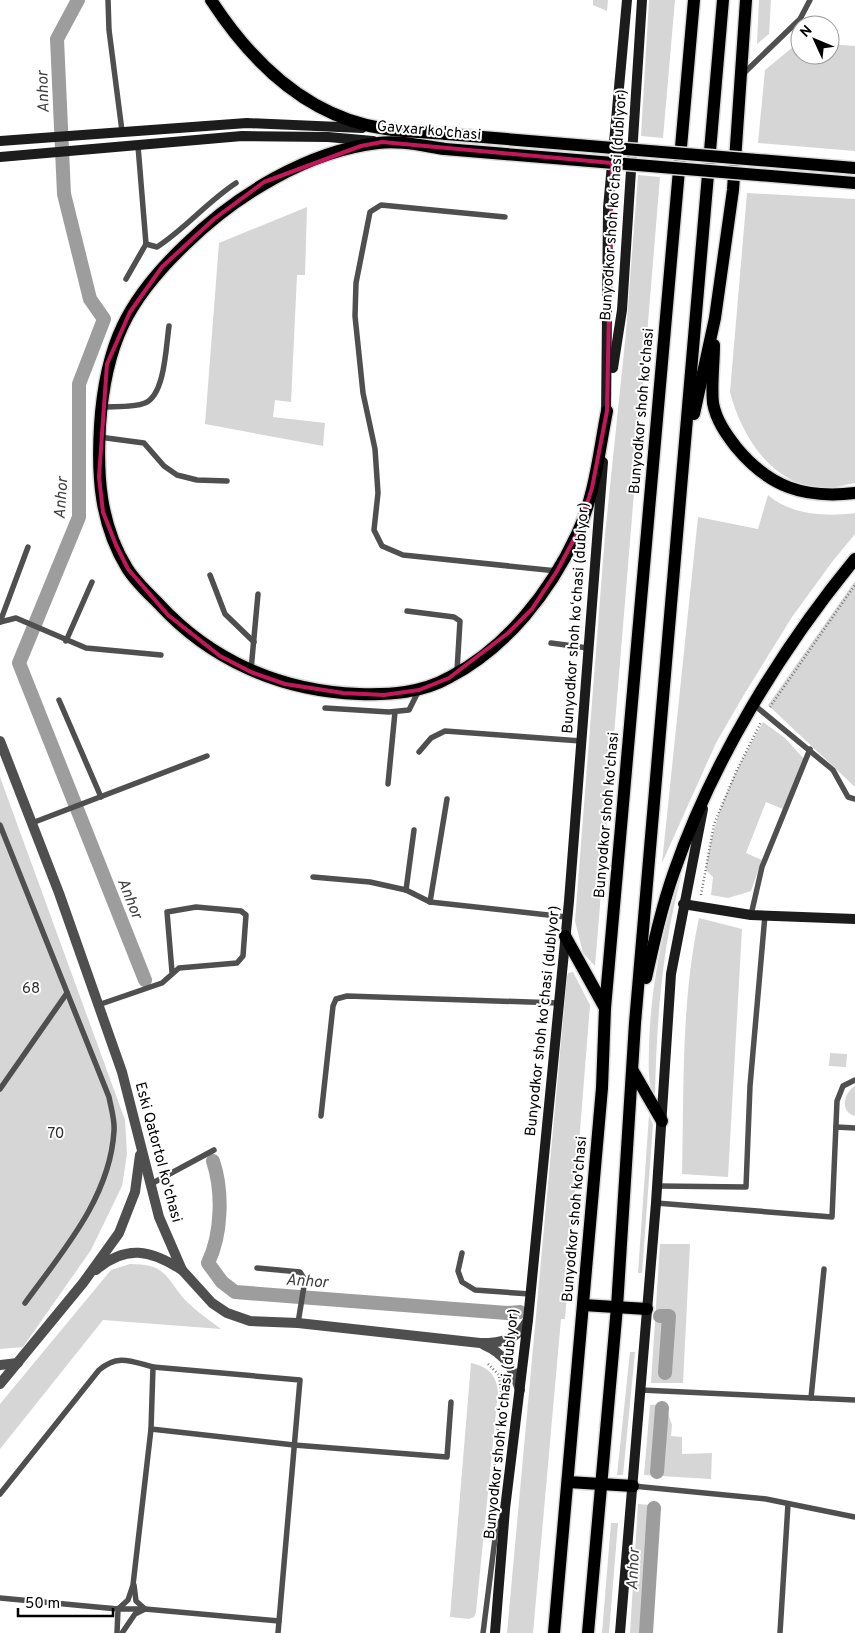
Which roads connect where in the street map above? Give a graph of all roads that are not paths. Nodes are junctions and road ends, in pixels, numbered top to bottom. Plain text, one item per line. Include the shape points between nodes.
1 (211, 0) edge
2 (627, 0) edge
3 (642, 0) edge
4 (694, 0) edge
5 (723, 0) edge
6 (746, 0) edge
7 (810, 0) edge
8 (107, 1) edge
9 (741, 76) junction
10 (386, 129) junction
11 (122, 131) junction
12 (0, 141) edge
13 (382, 142) junction
14 (138, 146) junction
15 (0, 158) edge
16 (855, 168) edge
17 (236, 183) dead end
18 (855, 183) edge
19 (505, 217) dead end
20 (146, 244) junction
21 (126, 279) dead end
22 (715, 318) junction
23 (169, 326) dead end
24 (101, 407) junction
25 (607, 411) junction
26 (99, 437) junction
27 (683, 465) junction
28 (227, 481) dead end
29 (855, 493) edge
30 (28, 547) dead end
31 (855, 559) edge
32 (557, 571) junction
33 (210, 575) dead end
34 (92, 582) dead end
35 (258, 594) dead end
36 (406, 611) dead end
37 (0, 622) edge
38 (66, 641) junction
39 (254, 642) junction
40 (551, 643) dead end
41 (588, 648) junction
42 (161, 655) dead end
43 (251, 672) junction
44 (457, 673) junction
45 (419, 690) junction
46 (59, 700) dead end
47 (753, 704) junction
48 (325, 708) dead end
49 (394, 712) junction
50 (0, 741) edge
51 (581, 741) junction
52 (810, 749) junction
53 (419, 752) dead end
54 (207, 756) dead end
55 (388, 784) dead end
56 (101, 797) junction
57 (705, 798) junction
58 (447, 799) dead end
59 (855, 799) edge
60 (32, 823) junction
61 (0, 825) edge
62 (414, 830) dead end
63 (312, 877) dead end
64 (406, 890) junction
65 (430, 902) junction
66 (683, 904) junction
67 (752, 915) junction
68 (764, 915) junction
69 (566, 917) junction
70 (855, 919) edge
71 (565, 936) junction
72 (172, 972) junction
73 (67, 993) junction
74 (558, 1003) junction
75 (98, 1005) junction
76 (605, 1008) junction
77 (635, 1023) junction
78 (633, 1071) junction
79 (855, 1080) edge
80 (0, 1089) edge
81 (322, 1116) dead end
82 (662, 1120) junction
83 (836, 1127) junction
84 (855, 1128) edge
85 (140, 1139) junction
86 (214, 1150) dead end
87 (151, 1184) junction
88 (658, 1186) junction
89 (656, 1203) junction
90 (462, 1252) dead end
91 (257, 1268) dead end
92 (824, 1269) dead end
93 (182, 1270) junction
94 (82, 1283) junction
95 (530, 1294) junction
96 (25, 1303) dead end
97 (584, 1305) junction
98 (617, 1307) junction
99 (647, 1309) junction
100 (528, 1320) junction
101 (298, 1323) junction
102 (480, 1344) junction
103 (18, 1363) junction
104 (0, 1365) edge
105 (152, 1367) junction
106 (0, 1384) edge
107 (520, 1390) junction
108 (641, 1390) junction
109 (810, 1398) junction
110 (855, 1400) edge
111 (450, 1402) dead end
112 (151, 1429) junction
113 (294, 1445) junction
114 (568, 1482) junction
115 (602, 1484) junction
116 (633, 1486) junction
117 (0, 1494) edge
118 (788, 1504) junction
119 (505, 1509) junction
120 (855, 1517) edge
121 (134, 1584) junction
122 (0, 1598) edge
123 (118, 1609) junction
124 (145, 1609) junction
125 (278, 1621) junction
126 (117, 1633) edge
127 (122, 1633) edge
128 (278, 1633) edge
129 (483, 1633) edge
130 (495, 1633) edge
131 (554, 1633) edge
132 (588, 1633) edge
133 (620, 1633) edge
134 (780, 1633) edge

1 - 10 main road via 256,57 298,95 330,113
2 - 25 street, Bunyodkor shoh koʻchasi (dublyor) via 608,208
3 - 25 street, Bunyodkor shoh koʻchasi (dublyor) via 622,310
4 - 76 main road, Bunyodkor shoh ko'chasi
5 - 27 main road
6 - 9 main road
7 - 9 lane via 800,19
8 - 11 lane
9 - 22 main road via 733,190
10 - 11 street, Gavxar ko'chasi via 247,124
10 - 16 main road, Gavxar ko'chasi, bridge
11 - 12 street, Gavxar ko'chasi
13 - 14 street, Gavxar ko'chasi via 328,137 242,136
13 - 18 main road, Gavxar ko'chasi, bridge
13 - 24 main road via 343,151 264,182 190,240 162,267 121,328 107,364
14 - 15 street, Gavxar ko'chasi
14 - 20 lane
17 - 20 lane via 168,240 157,247
19 - 32 lane via 381,205 370,212 356,283 355,316 363,392 376,449 378,492 374,530 382,546 403,555
20 - 21 lane
22 - 27 main road
22 - 29 main road via 713,403 720,424 731,441 765,476 792,489 826,496
23 - 24 lane via 160,384 153,397 144,404
24 - 26 main road
25 - 32 main road via 592,488 578,532
25 - 41 street, Bunyodkor shoh koʻchasi (dublyor)
26 - 28 lane via 144,443 164,466 177,475 197,480
26 - 43 main road via 103,512 128,569 168,615 192,636
27 - 77 main road
30 - 37 lane
31 - 47 main road via 824,598
32 - 44 main road via 532,609 481,658
33 - 39 lane via 224,614
34 - 38 lane
35 - 39 lane
36 - 44 lane via 454,617 460,621
37 - 38 lane via 16,618
38 - 42 lane via 86,648
39 - 43 lane
40 - 41 lane
41 - 51 street, Bunyodkor shoh koʻchasi (dublyor)
43 - 45 main road via 285,684 343,693 384,695
44 - 45 main road
45 - 49 lane via 409,710
46 - 56 lane
47 - 52 lane
47 - 57 main road
48 - 49 lane
49 - 55 lane
50 - 60 street, Eski Qatortol ko'chasi
51 - 53 lane via 445,731 431,738
51 - 69 street, Bunyodkor shoh koʻchasi (dublyor)
52 - 59 lane via 833,770 848,797
52 - 67 lane via 762,867
54 - 56 lane
56 - 60 lane
57 - 66 street
57 - 77 main road via 673,873
58 - 65 lane
60 - 75 street, Eski Qatortol ko'chasi
61 - 73 lane
62 - 64 lane
63 - 64 lane via 370,882
64 - 65 lane
65 - 69 lane
66 - 67 street
66 - 82 street via 671,974
67 - 68 street
68 - 70 street
68 - 88 lane via 750,1086 746,1187
69 - 71 street, Bunyodkor shoh koʻchasi (dublyor)
71 - 74 street, Bunyodkor shoh koʻchasi (dublyor)
71 - 76 main road
72 - 72 lane via 188,966 237,963 242,956 246,915 241,910 196,907 167,912
72 - 75 lane via 162,983
73 - 80 lane
73 - 96 lane via 109,1097 114,1130 108,1165 85,1218
74 - 81 lane via 347,996 336,999
74 - 95 street, Bunyodkor shoh koʻchasi (dublyor)
75 - 85 street, Eski Qatortol ko'chasi via 122,1072
76 - 97 main road, Bunyodkor shoh ko'chasi via 602,1088
77 - 78 main road
78 - 82 main road
78 - 98 main road
79 - 83 lane via 846,1083 839,1093
82 - 88 street
83 - 84 lane
83 - 89 lane via 832,1217
85 - 87 street, Eski Qatortol ko'chasi
85 - 94 street via 138,1180 130,1208 119,1233
86 - 87 lane
87 - 93 street, Eski Qatortol ko'chasi via 162,1228
88 - 89 street
89 - 99 street
90 - 95 lane via 458,1271 462,1282 475,1290
91 - 101 lane via 300,1272 305,1280
92 - 109 lane
93 - 94 street via 159,1257 130,1252 112,1258
93 - 101 street, Eski Qatortol ko'chasi via 206,1298 236,1316 250,1321
94 - 103 street
95 - 100 street, Bunyodkor shoh koʻchasi (dublyor)
97 - 98 main road
97 - 114 main road, Bunyodkor shoh ko'chasi
98 - 99 main road
98 - 115 main road
99 - 108 street
100 - 102 street, Eski Qatortol ko'chasi via 517,1336
100 - 107 street, Bunyodkor shoh koʻchasi (dublyor)
101 - 102 street, Eski Qatortol ko'chasi
102 - 107 street, Eski Qatortol ko'chasi via 506,1359
103 - 104 street
103 - 106 street
105 - 112 lane
105 - 113 lane via 300,1380
105 - 117 lane via 121,1359 109,1362 99,1370
107 - 119 street, Bunyodkor shoh koʻchasi (dublyor)
108 - 109 lane
108 - 116 street
109 - 110 lane
111 - 113 lane via 448,1457
112 - 113 lane
112 - 121 lane
113 - 125 lane
114 - 115 main road
114 - 131 main road, Bunyodkor shoh ko'chasi
115 - 116 main road
115 - 132 main road
116 - 118 lane
116 - 133 street
118 - 120 lane
118 - 134 lane
119 - 129 lane via 496,1531
119 - 130 street, Bunyodkor shoh koʻchasi (dublyor)
121 - 123 lane via 128,1600
121 - 124 lane via 136,1601
122 - 123 lane
123 - 124 lane
123 - 126 lane
124 - 125 lane
124 - 127 lane via 135,1614
125 - 128 lane

